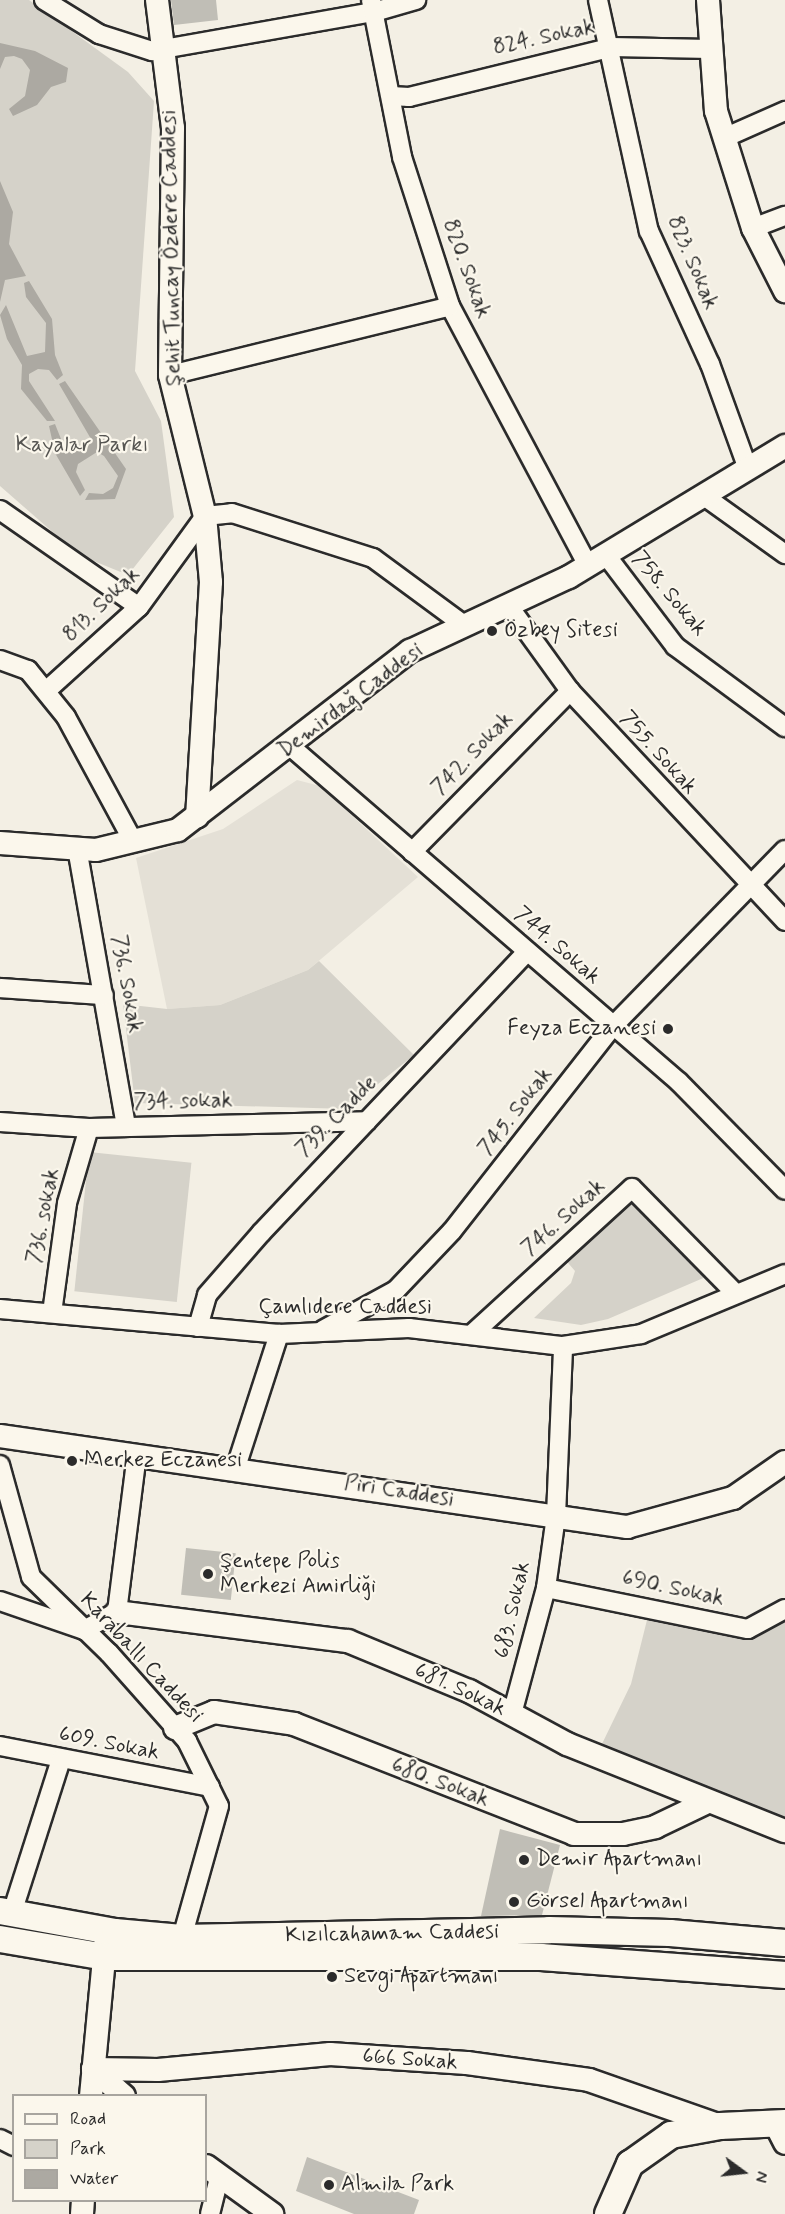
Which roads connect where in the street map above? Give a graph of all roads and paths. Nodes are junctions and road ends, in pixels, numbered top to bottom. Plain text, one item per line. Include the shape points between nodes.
1 (44, 0) edge
2 (157, 0) edge
3 (416, 0) edge
4 (598, 0) edge
5 (708, 0) edge
6 (373, 6) edge
7 (612, 47) junction
8 (165, 48) junction
9 (710, 49) junction
10 (391, 96) junction
11 (785, 111) edge
12 (724, 138) junction
13 (785, 216) edge
14 (753, 228) junction
15 (785, 291) edge
16 (450, 306) junction
17 (170, 375) junction
18 (785, 446) edge
19 (748, 468) junction
20 (704, 496) junction
21 (0, 510) edge
22 (205, 516) junction
23 (785, 554) edge
24 (597, 560) junction
25 (508, 605) junction
26 (140, 607) junction
27 (464, 625) junction
28 (0, 660) edge
29 (570, 691) junction
30 (46, 692) junction
31 (785, 727) edge
32 (290, 746) junction
33 (196, 817) junction
34 (133, 841) junction
35 (0, 843) edge
36 (77, 848) junction
37 (785, 850) edge
38 (412, 852) junction
39 (751, 888) junction
40 (785, 921) edge
41 (527, 952) junction
42 (0, 988) edge
43 (104, 995) junction
44 (613, 1026) junction
45 (367, 1121) junction
46 (0, 1122) edge
47 (126, 1127) junction
48 (89, 1128) junction
49 (785, 1190) edge
50 (785, 1274) edge
51 (736, 1294) junction
52 (0, 1309) edge
53 (52, 1313) junction
54 (198, 1327) junction
55 (319, 1332) junction
56 (279, 1334) junction
57 (471, 1335) junction
58 (562, 1346) junction
59 (0, 1436) edge
60 (137, 1454) junction
61 (785, 1462) edge
62 (0, 1465) edge
63 (236, 1467) junction
64 (556, 1516) junction
65 (546, 1588) junction
66 (1, 1606) edge
67 (785, 1609) edge
68 (117, 1612) junction
69 (84, 1630) junction
70 (512, 1714) junction
71 (175, 1728) junction
72 (0, 1746) edge
73 (61, 1759) junction
74 (210, 1787) junction
75 (705, 1803) junction
76 (785, 1831) edge
77 (6, 1912) edge
78 (107, 1931) junction
79 (0, 1939) edge
80 (785, 1943) edge
81 (179, 1948) junction
82 (105, 1957) junction
83 (785, 1975) edge
84 (93, 2069) junction
85 (91, 2094) edge
86 (122, 2094) edge
87 (720, 2126) junction
88 (782, 2130) edge
89 (212, 2172) edge
90 (210, 2214) edge
91 (272, 2214) edge
92 (608, 2214) edge

1 - 8 street via 99,34 129,47
2 - 8 street, Şehit Tuncay Özdere Caddesi
3 - 6 street
4 - 7 street, 823. Sokak
5 - 9 street
6 - 8 street
6 - 10 street, 820. Sokak
7 - 9 street, 824. Sokak
7 - 10 street, 824. Sokak via 409,97
7 - 19 street, 823. Sokak via 649,231 710,364
8 - 17 street, Şehit Tuncay Özdere Caddesi via 174,170
9 - 12 street via 716,111
10 - 16 street, 820. Sokak via 402,156
11 - 12 street
12 - 14 street
13 - 14 street
14 - 15 street
16 - 17 street
16 - 24 street, 820. Sokak
17 - 22 street, Şehit Tuncay Özdere Caddesi
18 - 19 street, Demirdağ Caddesi
19 - 20 street, Demirdağ Caddesi
20 - 23 street
20 - 24 street, Demirdağ Caddesi
21 - 26 street
22 - 26 street, 813. Sokak
22 - 27 street via 232,513 374,558
22 - 33 street, Şehit Tuncay Özdere Caddesi via 211,582
24 - 25 street, Demirdağ Caddesi
24 - 31 street, 758. Sokak via 675,646
25 - 27 street, Demirdağ Caddesi
25 - 29 street, 755. Sokak
26 - 30 street, 813. Sokak
27 - 32 street, Demirdağ Caddesi via 410,651
28 - 30 street via 28,670
29 - 38 street, 742. Sokak
29 - 39 street, 755. Sokak
30 - 34 street via 66,717
32 - 33 street, Demirdağ Caddesi
32 - 38 street, 744. Sokak
33 - 34 street, Demirdağ Caddesi via 178,830
34 - 36 street, Demirdağ Caddesi via 96,850
35 - 36 street, Demirdağ Caddesi
36 - 43 street, 736. Sokak
37 - 39 street, 745. Sokak
38 - 41 street, 744. Sokak
39 - 40 street, 755. Sokak
39 - 44 street, 745. Sokak
41 - 44 street, 744. Sokak
41 - 45 street, 739. Cadde
42 - 43 street
43 - 47 street, 736. Sokak
44 - 49 street, 744. Sokak via 679,1082
44 - 55 street, 745. Sokak via 452,1231 396,1290
45 - 47 street, 734. sokak
45 - 54 street, 739. Cadde via 313,1175 207,1295
46 - 48 street, 734. sokak
47 - 48 street, 734. sokak
48 - 53 street, 736. sokak via 67,1203
50 - 51 street, Çamlıdere Caddesi
51 - 57 street, 746. Sokak via 632,1188
51 - 58 street, Çamlıdere Caddesi via 641,1334
52 - 53 street, Çamlıdere Caddesi
53 - 54 street, Çamlıdere Caddesi
54 - 56 street, Çamlıdere Caddesi
55 - 56 street, Çamlıdere Caddesi
55 - 57 street, Çamlıdere Caddesi via 409,1328
56 - 63 street
57 - 58 street, Çamlıdere Caddesi
58 - 64 street, 683. Sokak
59 - 60 street, Piri Caddesi
60 - 63 street, Piri Caddesi
60 - 68 street
61 - 64 street, Piri Caddesi via 734,1498 627,1527
62 - 69 street, Karaballı Caddesi via 31,1577
63 - 64 street, Piri Caddesi
64 - 65 street, 683. Sokak
65 - 67 street, 690. Sokak via 748,1629
65 - 70 street, 683. Sokak
66 - 69 street
68 - 69 street
68 - 70 street, 681. Sokak via 348,1641
69 - 71 street, Karaballı Caddesi
70 - 75 street, 681. Sokak via 567,1744
71 - 74 street, Karaballı Caddesi
71 - 75 street, 680. Sokak via 214,1712 294,1724 574,1834 623,1834 655,1827
72 - 73 street, 609. Sokak
73 - 74 street, 609. Sokak
73 - 77 street
74 - 81 street, Karaballı Caddesi via 219,1806
75 - 76 street, 681. Sokak
77 - 78 main road, Kızılcahamam Caddesi
78 - 81 main road, Kızılcahamam Caddesi
78 - 82 street
79 - 82 main road, Kızılcahamam Caddesi
80 - 81 main road, Kızılcahamam Caddesi via 670,1933 549,1930
81 - 82 main road, Kızılcahamam Caddesi
81 - 83 main road, Kızılcahamam Caddesi via 542,1957
82 - 84 street
84 - 85 street
84 - 86 street
84 - 87 street, 666 Sokak via 158,2070 330,2054 467,2063 589,2080
87 - 88 main road
87 - 92 main road via 670,2135 630,2164
89 - 90 street
89 - 91 street

